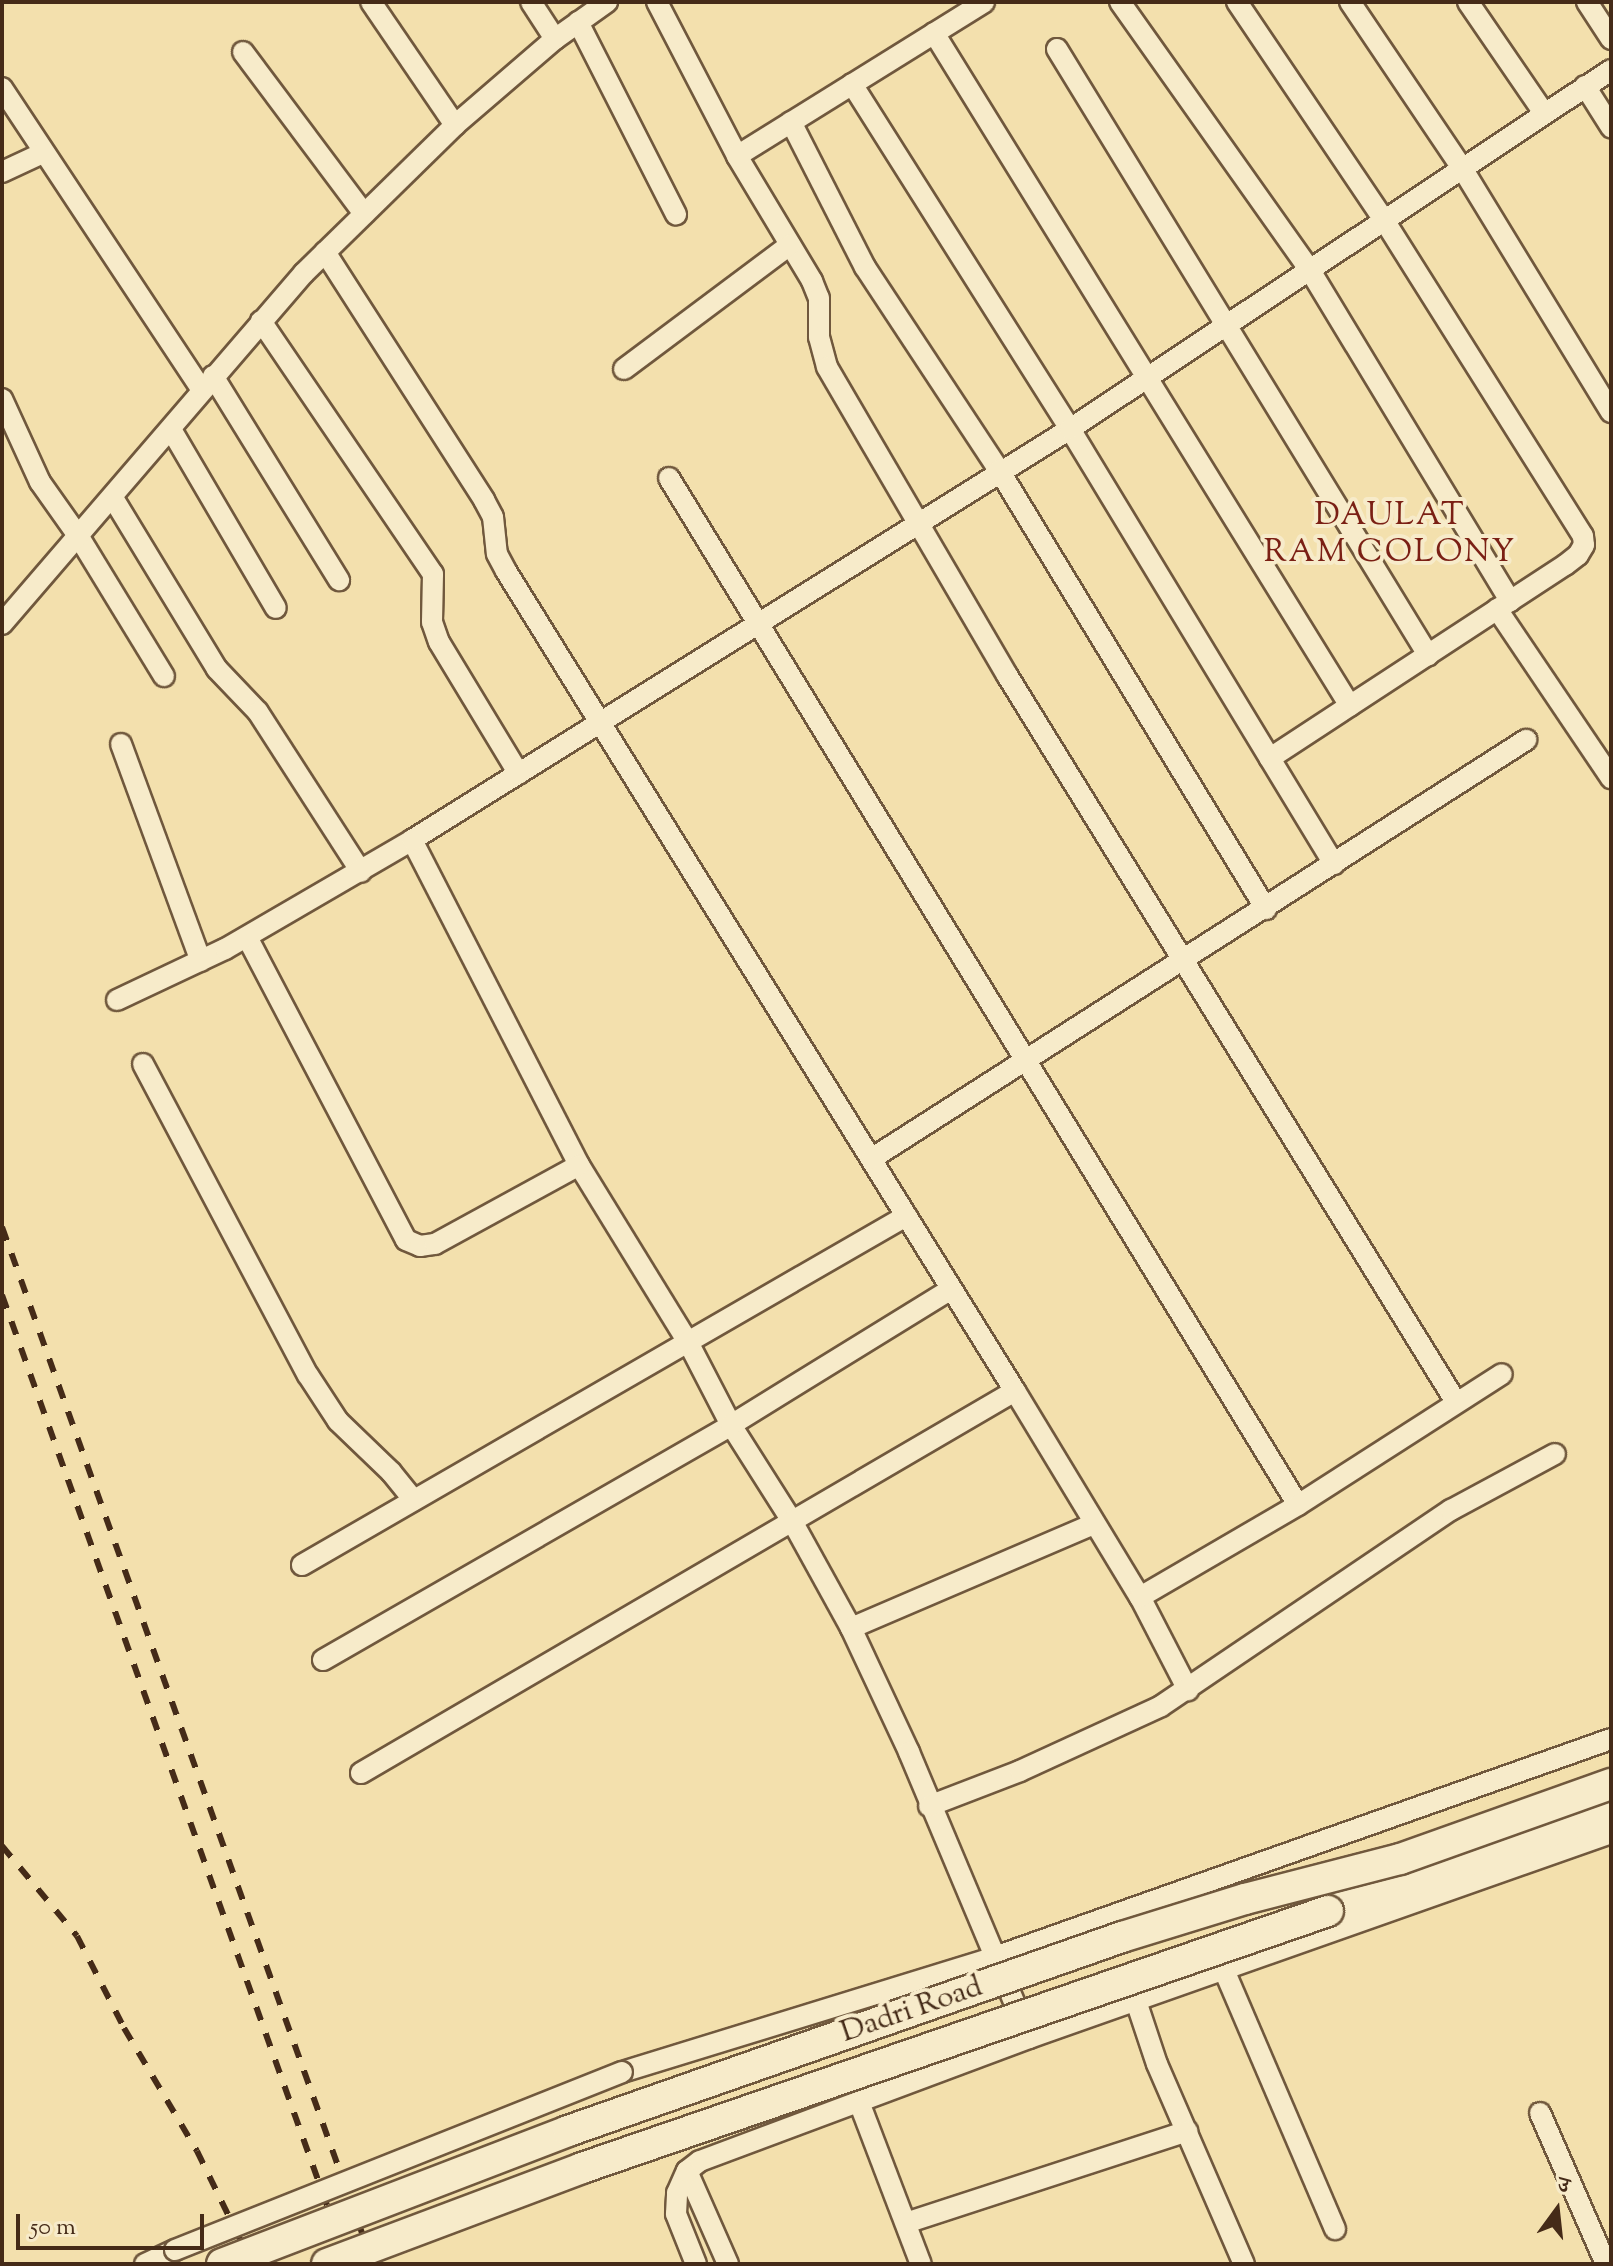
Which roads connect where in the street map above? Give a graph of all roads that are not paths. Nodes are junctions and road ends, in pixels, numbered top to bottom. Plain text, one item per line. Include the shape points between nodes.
1 (371, 2) edge
2 (531, 2) edge
3 (607, 2) edge
4 (657, 2) edge
5 (984, 2) edge
6 (1120, 2) edge
7 (1237, 2) edge
8 (1350, 2) edge
9 (1468, 2) edge
10 (1587, 2) edge
11 (578, 22) junction
12 (934, 33) junction
13 (555, 39) junction
14 (1611, 39) edge
15 (1057, 49) dead end
16 (243, 52) dead end
17 (1611, 70) edge
18 (852, 84) junction
19 (1585, 86) junction
20 (2, 88) edge
21 (1544, 113) junction
22 (791, 122) junction
23 (455, 125) junction
24 (1611, 127) edge
25 (43, 153) junction
26 (737, 156) junction
27 (1462, 168) junction
28 (2, 172) edge
29 (364, 214) junction
30 (676, 214) dead end
31 (1384, 220) junction
32 (790, 245) junction
33 (325, 252) junction
34 (1311, 272) junction
35 (261, 321) junction
36 (1226, 326) junction
37 (624, 369) dead end
38 (1149, 376) junction
39 (207, 382) junction
40 (2, 399) edge
41 (1611, 412) edge
42 (1070, 429) junction
43 (172, 431) junction
44 (999, 470) junction
45 (669, 478) dead end
46 (113, 498) junction
47 (918, 522) junction
48 (79, 537) junction
49 (339, 580) dead end
50 (1504, 605) junction
51 (276, 608) dead end
52 (758, 621) junction
53 (2, 624) edge
54 (1428, 655) junction
55 (164, 676) dead end
56 (1350, 706) junction
57 (600, 722) junction
58 (1526, 740) dead end
59 (121, 744) dead end
60 (1270, 758) junction
61 (519, 774) junction
62 (1611, 778) edge
63 (412, 840) junction
64 (1334, 864) junction
65 (361, 872) junction
66 (1266, 909) junction
67 (247, 937) junction
68 (201, 961) junction
69 (1184, 961) junction
70 (117, 1000) dead end
71 (1027, 1062) junction
72 (143, 1064) dead end
73 (871, 1159) junction
74 (579, 1165) junction
75 (906, 1216) junction
76 (951, 1289) junction
77 (688, 1342) junction
78 (1502, 1374) dead end
79 (1015, 1391) junction
80 (1456, 1402) junction
81 (731, 1425) junction
82 (1555, 1454) dead end
83 (414, 1500) junction
84 (1298, 1505) junction
85 (792, 1521) junction
86 (1094, 1524) junction
87 (302, 1565) dead end
88 (1140, 1597) junction
89 (851, 1628) junction
90 (323, 1660) dead end
91 (1188, 1690) junction
92 (1611, 1739) edge
93 (361, 1773) dead end
94 (1611, 1784) edge
95 (929, 1806) junction
96 (1611, 1809) edge
97 (1611, 1833) edge
98 (995, 1957) junction
99 (1224, 1970) junction
100 (1136, 2001) junction
101 (1029, 2038) junction
102 (859, 2102) junction
103 (1540, 2113) dead end
104 (1187, 2131) junction
105 (687, 2171) junction
106 (906, 2223) junction
107 (1335, 2229) dead end
108 (145, 2264) edge
109 (222, 2264) edge
110 (327, 2264) edge
111 (696, 2264) edge
112 (728, 2264) edge
113 (921, 2264) edge
114 (1244, 2264) edge
115 (1606, 2264) edge

1 - 23 street
2 - 13 street
3 - 11 street
4 - 26 street
5 - 12 street
6 - 34 street
7 - 31 street
8 - 27 street
9 - 21 street
10 - 14 street
11 - 13 street
11 - 30 street
12 - 18 street
12 - 38 street
13 - 23 street
15 - 36 street
16 - 29 street
17 - 19 street
18 - 22 street
18 - 42 street
19 - 21 street
19 - 24 street
20 - 25 street
21 - 27 street
22 - 26 street
22 - 44 street via 865,267
23 - 29 street
25 - 28 street
25 - 39 street
26 - 32 street
27 - 31 street
27 - 41 street
29 - 33 street
31 - 34 street
31 - 50 street via 1583,536 1578,555
32 - 37 street
32 - 47 street via 819,298 819,337 827,367
33 - 35 street
33 - 57 street via 484,500 493,517 497,554
34 - 36 street
34 - 50 street
35 - 39 street
35 - 61 street via 433,574 432,622 439,642
36 - 38 street
36 - 54 street
38 - 42 street
38 - 56 street
39 - 43 street
39 - 49 street
40 - 48 street via 40,482
42 - 44 street
42 - 60 street
43 - 46 street
43 - 51 street
44 - 47 street
44 - 66 street
45 - 52 street
46 - 48 street
46 - 65 street via 217,669 258,712
47 - 52 street
47 - 69 street
48 - 53 street
48 - 55 street
50 - 54 street
50 - 62 street
52 - 57 street
52 - 71 street
54 - 56 street
56 - 60 street
57 - 61 street
57 - 73 street
58 - 64 street
59 - 68 street
60 - 64 street
61 - 63 street
63 - 65 street
63 - 74 street
64 - 66 street
65 - 67 street
66 - 69 street
67 - 68 street
67 - 74 street via 406,1240 420,1246 435,1244
68 - 70 street
69 - 71 street
69 - 80 street
71 - 73 street
71 - 84 street
72 - 83 street via 308,1375 338,1421
73 - 75 street
74 - 77 street
75 - 76 street
75 - 77 street
76 - 79 street
76 - 81 street
77 - 81 street
77 - 83 street
78 - 80 street
79 - 85 street
79 - 86 street
80 - 84 street
81 - 85 street
81 - 90 street
82 - 91 street via 1487,1487 1415,1533
83 - 87 street
84 - 88 street
85 - 89 street
85 - 93 street
86 - 88 street
86 - 89 street
88 - 91 street
89 - 95 street
91 - 95 street via 1020,1771
92 - 98 street
94 - 109 street, Dadri Road, bridge via 1400,1859 1122,1937 568,2131
95 - 98 street
96 - 110 street, Dadri Road, bridge via 582,2168
97 - 99 street
98 - 101 street
98 - 108 street, bridge via 622,2072
99 - 100 street
99 - 107 street
100 - 101 street
100 - 104 street
101 - 102 street
102 - 105 street via 700,2161
102 - 106 street
103 - 115 street
104 - 106 street
104 - 114 street
105 - 111 street via 677,2193 676,2214
105 - 112 street
106 - 113 street

